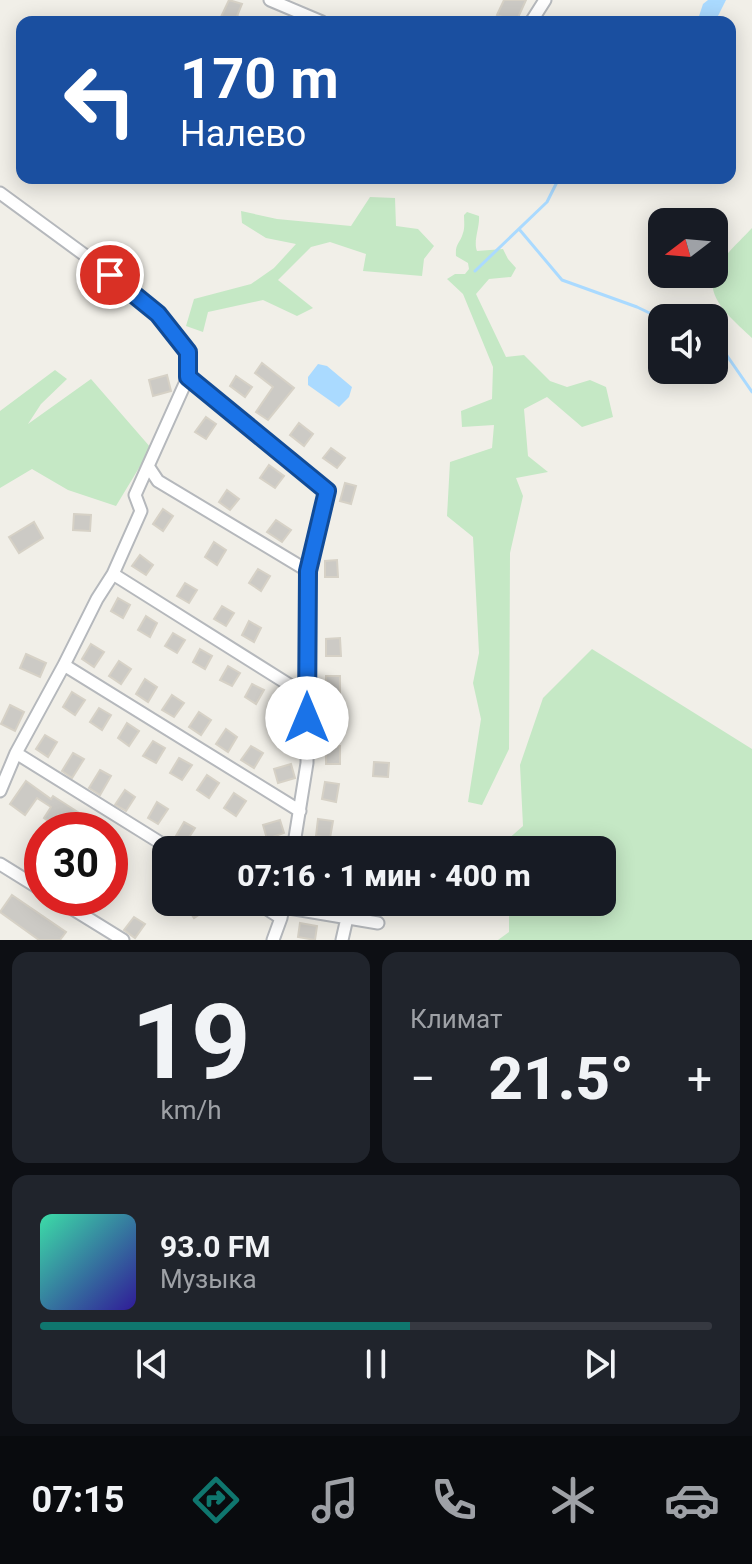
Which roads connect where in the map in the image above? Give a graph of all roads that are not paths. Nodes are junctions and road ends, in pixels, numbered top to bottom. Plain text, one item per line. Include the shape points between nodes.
1 (270, 0) edge
2 (308, 16) edge
3 (0, 193) edge
4 (188, 377) junction
5 (148, 466) junction
6 (308, 571) junction
7 (113, 574) junction
8 (64, 665) junction
9 (307, 696) junction
10 (16, 753) junction
11 (0, 791) edge
12 (300, 811) junction
13 (296, 836) edge
14 (152, 838) edge
15 (0, 864) edge
16 (24, 879) edge
17 (84, 916) edge
18 (281, 916) edge
19 (333, 916) edge
20 (347, 918) junction
21 (378, 923) dead end
22 (123, 940) edge
23 (273, 940) edge
24 (342, 940) edge

1 - 2 street
3 - 4 street via 158,314 188,352
4 - 5 street
4 - 6 street via 327,491
5 - 6 street via 158,481
5 - 7 street via 135,495 141,511
6 - 9 street
7 - 8 street
7 - 9 street
8 - 10 street
8 - 12 street
9 - 12 street via 307,763
10 - 11 street
10 - 14 street
12 - 13 street
15 - 16 street
17 - 22 street
18 - 23 street
19 - 20 street
20 - 21 street
20 - 24 street

